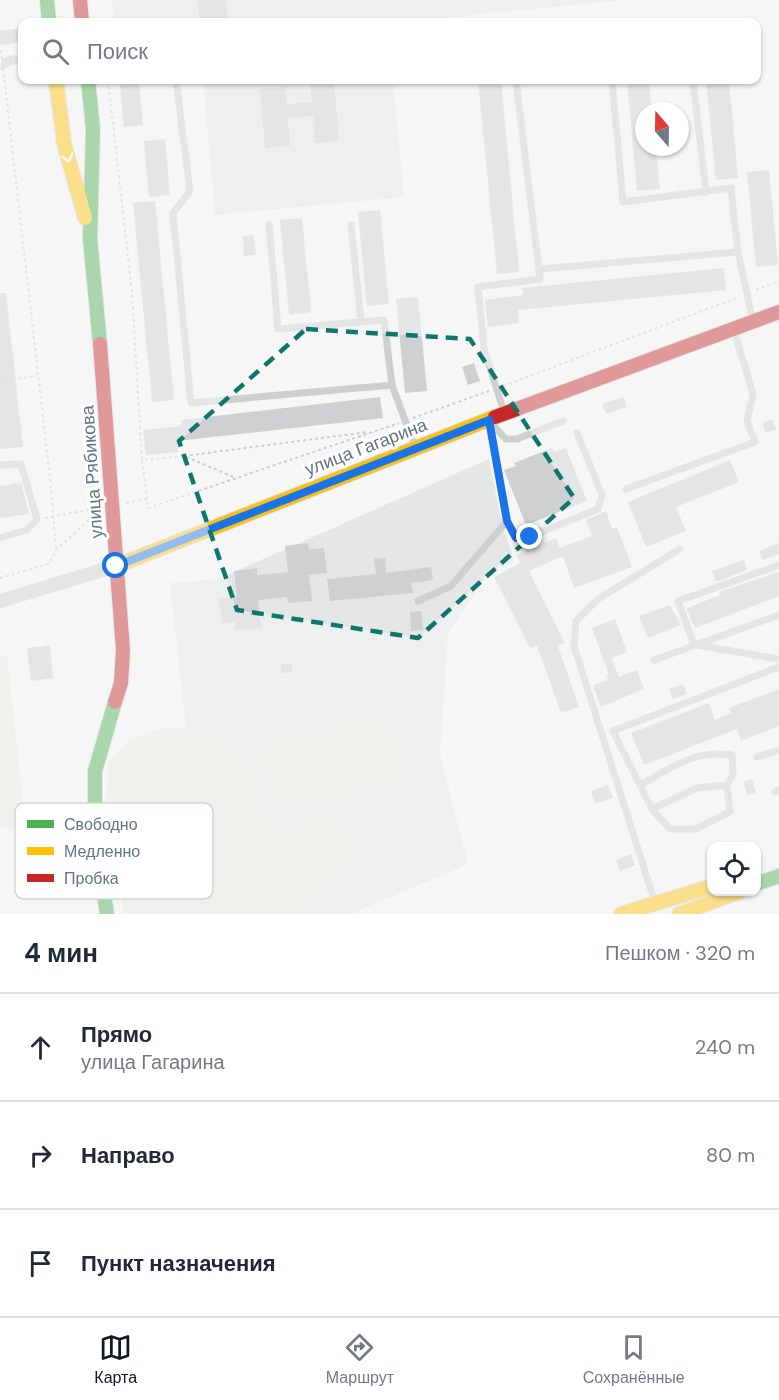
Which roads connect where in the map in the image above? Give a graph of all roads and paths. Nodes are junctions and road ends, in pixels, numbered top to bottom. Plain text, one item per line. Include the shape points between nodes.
1 (47, 0) edge
2 (80, 0) edge
3 (49, 18) edge
4 (82, 18) edge
5 (18, 36) edge
6 (0, 38) edge
7 (0, 45) edge
8 (57, 84) edge
9 (88, 84) edge
10 (108, 84) edge
11 (177, 84) edge
12 (516, 84) edge
13 (612, 84) edge
14 (693, 84) edge
15 (63, 127) junction
16 (93, 129) junction
17 (706, 192) junction
18 (268, 224) dead end
19 (351, 225) dead end
20 (90, 239) junction
21 (738, 252) junction
22 (539, 269) junction
23 (779, 281) edge
24 (747, 294) junction
25 (779, 312) edge
26 (361, 322) junction
27 (753, 322) junction
28 (734, 330) junction
29 (37, 376) junction
30 (0, 381) edge
31 (392, 385) junction
32 (496, 388) junction
33 (505, 415) junction
34 (489, 420) junction
35 (405, 421) junction
36 (562, 421) dead end
37 (375, 431) junction
38 (577, 433) dead end
39 (415, 447) junction
40 (184, 456) junction
41 (142, 460) junction
42 (0, 465) edge
43 (236, 478) junction
44 (626, 489) dead end
45 (147, 499) junction
46 (112, 506) junction
47 (53, 516) junction
48 (507, 521) junction
49 (0, 537) edge
50 (680, 549) dead end
51 (56, 550) junction
52 (779, 565) edge
53 (116, 566) junction
54 (0, 578) edge
55 (418, 601) dead end
56 (0, 602) edge
57 (779, 615) edge
58 (694, 645) junction
59 (779, 659) edge
60 (654, 660) dead end
61 (779, 667) edge
62 (779, 750) edge
63 (757, 758) dead end
64 (640, 785) junction
65 (728, 785) junction
66 (95, 803) edge
67 (652, 809) junction
68 (779, 866) edge
69 (761, 871) edge
70 (779, 876) edge
71 (761, 883) edge
72 (707, 887) edge
73 (726, 896) edge
74 (105, 899) edge
75 (655, 903) junction
76 (107, 914) edge
77 (621, 914) edge
78 (679, 914) edge

1 - 3 street
2 - 4 street
5 - 6 street
7 - 29 path
8 - 15 street, улица Рябикова
9 - 16 street, улица Рябикова
10 - 41 path via 132,293
11 - 31 lane via 190,191 173,213 191,403
12 - 22 lane
13 - 17 lane via 623,202
14 - 17 lane
15 - 16 street via 76,134
15 -> 20 street, улица Рябикова
16 - 20 street, улица Рябикова
17 - 21 lane via 731,188
18 - 26 lane via 278,329
19 - 26 lane
20 - 46 street, улица Рябикова
21 - 22 lane
21 - 24 lane
22 - 32 lane via 540,279 478,287 484,349
23 - 24 path
24 - 27 lane
24 - 32 path
25 - 27 street, улица Гагарина
26 - 31 lane via 384,320
27 - 28 street, улица Гагарина
28 - 33 street, улица Гагарина
28 - 44 lane via 753,394 747,421 755,442
29 - 30 path
29 - 47 path
31 - 35 lane
32 - 33 lane
32 - 35 path
33 - 34 street, улица Гагарина
34 - 36 lane via 506,439 517,439
34 - 39 street, улица Гагарина
34 - 48 lane
35 - 37 path
35 - 39 lane
37 - 40 path
37 - 43 path
38 - 48 lane via 602,495 598,509 530,537 516,538
39 - 53 street, улица Гагарина
40 - 41 path
40 - 43 path
41 - 45 path
42 - 49 lane via 21,464 37,519 27,530
43 - 45 path via 148,508
45 - 46 path
46 - 53 street, улица Рябикова
47 - 51 path
47 - 51 path via 102,507
48 - 55 lane via 451,586
50 - 75 lane via 598,599 576,621 574,646
51 - 54 path via 49,564
52 - 58 lane via 678,601
53 - 56 street, улица Гагарина
53 - 66 street, улица Рябикова via 123,650 121,683 95,771
57 - 58 lane
58 - 59 lane
58 - 60 lane
61 - 64 lane via 613,731
62 - 63 lane
64 - 65 lane via 688,758 713,752 732,755 733,774
64 - 67 lane
65 - 67 lane via 697,788
65 - 67 lane via 730,812 695,829 670,829
68 - 69 street
70 - 71 street
72 - 75 street
73 - 78 street
74 - 76 street, улица Рябикова
75 - 77 street

